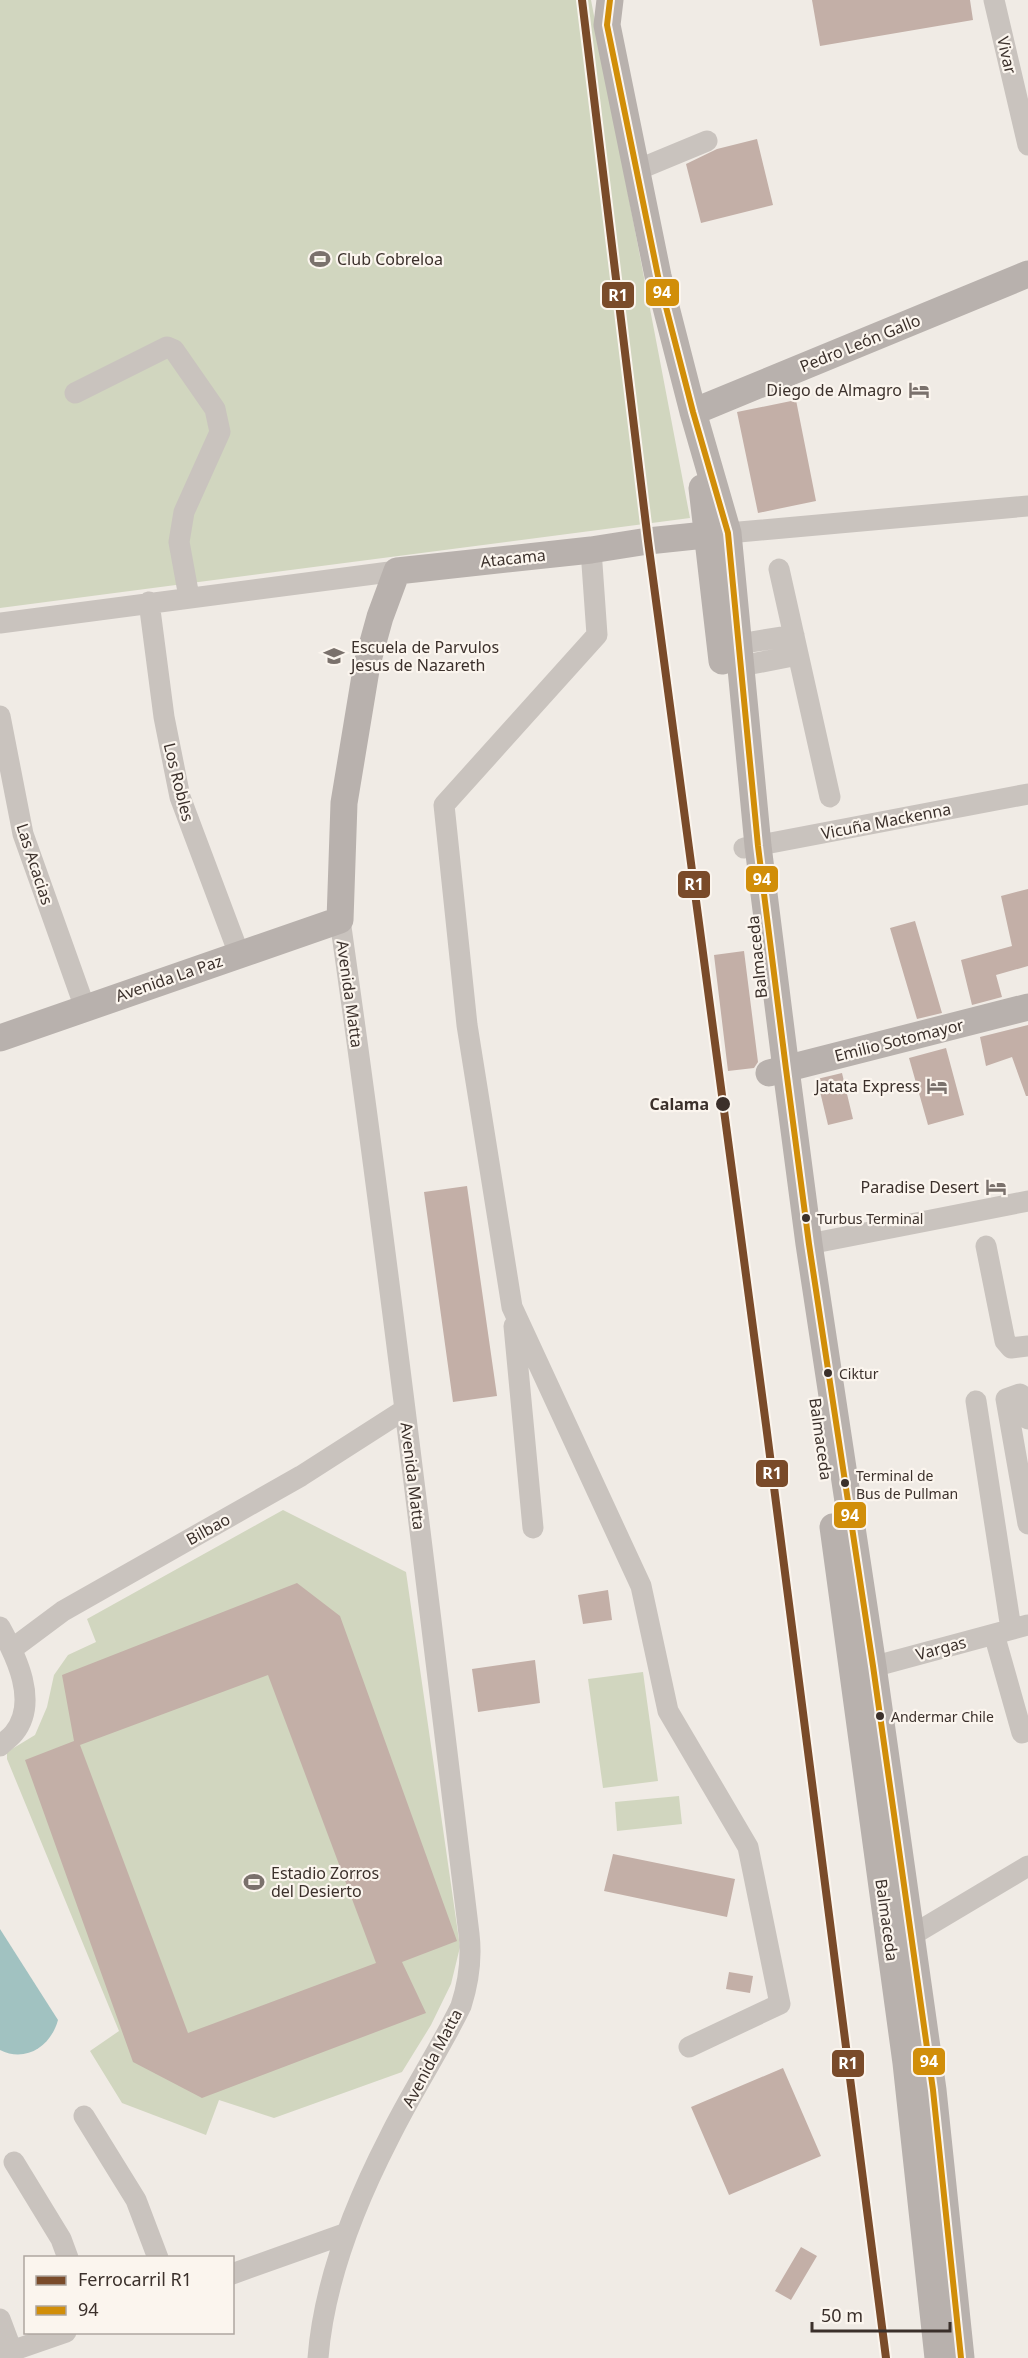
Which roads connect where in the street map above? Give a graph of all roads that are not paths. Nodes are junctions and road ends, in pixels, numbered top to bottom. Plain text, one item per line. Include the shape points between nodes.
1 (610, 0) edge
2 (994, 0) edge
3 (707, 141) dead end
4 (1028, 146) edge
5 (637, 170) junction
6 (1028, 274) edge
7 (75, 393) dead end
8 (693, 412) junction
9 (1028, 506) edge
10 (718, 534) junction
11 (591, 550) junction
12 (779, 569) dead end
13 (397, 571) junction
14 (189, 597) junction
15 (150, 602) junction
16 (0, 623) edge
17 (796, 645) junction
18 (740, 655) junction
19 (0, 716) edge
20 (1028, 794) edge
21 (830, 797) dead end
22 (751, 847) junction
23 (340, 920) junction
24 (238, 954) junction
25 (1028, 1007) edge
26 (85, 1008) junction
27 (0, 1038) edge
28 (778, 1071) junction
29 (1028, 1201) edge
30 (809, 1244) junction
31 (986, 1246) dead end
32 (512, 1307) junction
33 (1028, 1346) edge
34 (976, 1401) dead end
35 (404, 1410) junction
36 (1028, 1419) edge
37 (1025, 1487) edge
38 (1028, 1524) edge
39 (533, 1528) dead end
40 (0, 1627) edge
41 (1011, 1629) edge
42 (12, 1649) junction
43 (863, 1669) junction
44 (1022, 1733) dead end
45 (0, 1746) edge
46 (1028, 1866) edge
47 (900, 1941) junction
48 (689, 2047) dead end
49 (84, 2116) dead end
50 (14, 2162) dead end
51 (347, 2233) junction
52 (67, 2256) edge
53 (158, 2256) edge
54 (234, 2273) edge
55 (0, 2319) edge
56 (60, 2334) edge
57 (6, 2353) edge
58 (318, 2358) edge
59 (938, 2358) edge
60 (961, 2358) edge

1 - 5 main road, Balmaceda via 607,25
2 - 4 street, Vivar
3 - 5 street
5 - 8 main road, Balmaceda via 658,276
6 - 8 main road, Pedro León Gallo
7 - 14 street via 166,347 174,350 215,409 220,432 184,512 179,542
8 - 10 main road, Balmaceda
9 - 10 street, Atacama
10 - 11 main road, Atacama
10 - 18 main road, Balmaceda
10 - 22 main road, Balmaceda
11 - 13 main road, Atacama
11 - 32 street via 597,635 444,805 467,1025
12 - 17 street
13 - 14 street, Atacama
13 - 23 main road, Avenida Matta via 367,664 344,803
14 - 15 street, Atacama
15 - 16 street, Atacama
15 - 24 street, Los Robles via 164,717 180,797
17 - 18 street
17 - 21 street
18 - 22 main road, Balmaceda
19 - 26 street, Las Acacias via 23,834
20 - 22 street, Vicuña Mackenna
22 - 28 main road, Balmaceda
23 - 24 main road, Avenida La Paz
23 - 35 street, Avenida Matta
24 - 26 main road, Avenida La Paz
25 - 28 main road, Emilio Sotomayor
26 - 27 main road, Avenida La Paz
28 - 30 main road, Balmaceda
28 - 43 main road, Balmaceda
29 - 30 street
30 - 43 main road, Balmaceda
31 - 33 street via 1005,1341 1011,1348
32 - 39 street
32 - 48 street via 641,1586 668,1711 748,1847 780,2004
34 - 41 street
35 - 42 street, Bilbao via 301,1476 63,1611
35 - 51 street, Avenida Matta via 471,1961 461,2006 389,2138
36 - 37 street via 1023,1396 1006,1399
37 - 38 street
40 - 42 street
41 - 43 street, Vargas
41 - 44 street
42 - 45 street via 23,1679 25,1701 14,1733
43 - 47 main road, Balmaceda
46 - 47 street
47 - 59 main road, Balmaceda via 906,2063
47 - 60 main road, Balmaceda via 933,2090
49 - 53 street via 136,2200
50 - 52 street
51 - 54 street
51 - 58 street, Avenida Matta via 329,2289
55 - 57 street
56 - 57 street

